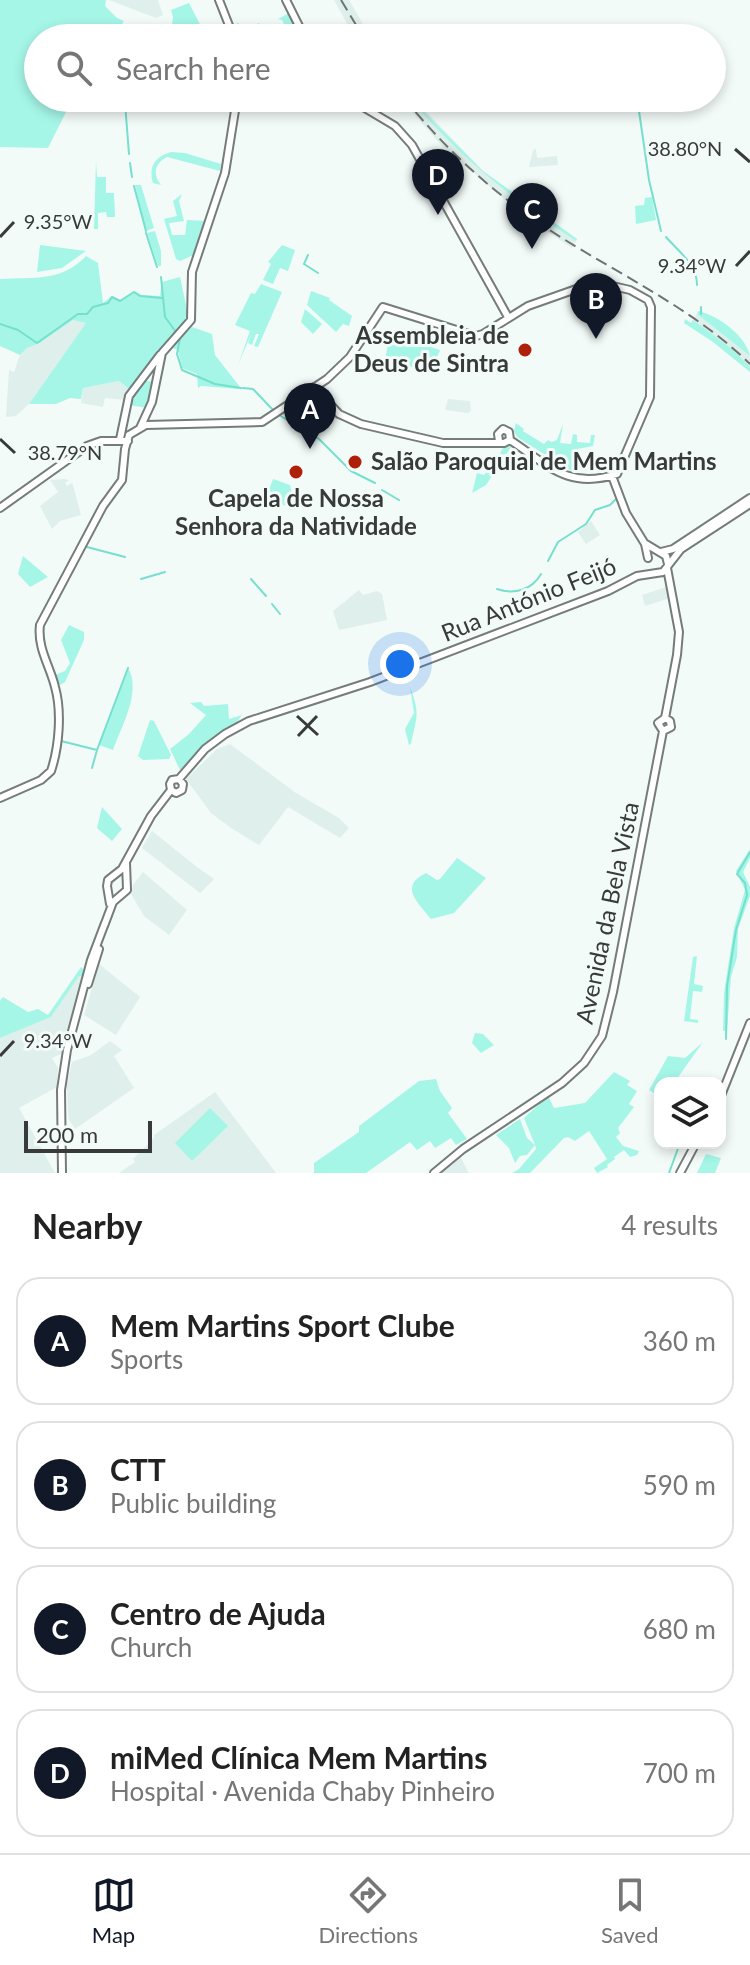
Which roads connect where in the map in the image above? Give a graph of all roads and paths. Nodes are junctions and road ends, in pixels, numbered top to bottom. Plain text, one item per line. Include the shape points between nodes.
1 (219, 0) edge
2 (286, 0) edge
3 (228, 24) edge
4 (298, 24) edge
5 (235, 112) edge
6 (372, 112) edge
7 (508, 317) junction
8 (165, 347) junction
9 (314, 387) junction
10 (140, 428) junction
11 (120, 437) junction
12 (129, 438) junction
13 (498, 438) junction
14 (510, 440) junction
15 (616, 474) junction
16 (750, 501) edge
17 (0, 508) edge
18 (644, 542) junction
19 (660, 552) junction
20 (648, 559) junction
21 (668, 566) junction
22 (656, 573) junction
23 (637, 576) junction
24 (668, 584) junction
25 (0, 798) edge
26 (126, 863) junction
27 (117, 875) junction
28 (125, 879) junction
29 (109, 892) junction
30 (119, 896) junction
31 (110, 908) junction
32 (750, 1023) edge
33 (726, 1083) edge
34 (693, 1149) edge
35 (62, 1173) edge
36 (434, 1173) edge
37 (680, 1173) edge

1 - 3 street
2 - 4 street
5 - 8 street via 225,173 191,275 191,320
6 - 7 street via 395,126 418,155
7 - 9 street via 476,336 383,307 350,357
7 - 15 street via 596,282 650,302 650,397
8 - 10 street
8 - 11 street via 130,392
9 - 10 street via 260,423
9 - 13 street via 339,414 361,424 440,442
10 - 12 street
11 - 12 street via 123,443
11 - 17 street via 93,443
12 - 25 street via 122,480 40,625 40,647 58,705 51,771
13 - 14 street
13 - 14 street via 507,430
14 - 15 street via 569,478
15 - 18 street via 626,513
16 - 19 street
16 - 21 street via 681,549
18 - 19 street
18 - 20 street
19 - 20 street
19 - 21 street
20 - 22 street via 647,566
20 - 23 street, Rua António Feijó
21 - 22 street
21 - 24 street
22 - 23 street, Rua António Feijó
22 - 24 street
23 - 26 street, Rua António Feijó via 370,682 249,721 205,749 171,782
24 - 36 street, Avenida da Bela Vista via 679,632 665,718 671,727 663,731 602,1036 569,1078
26 - 27 street
26 - 28 street
27 - 28 street
27 - 29 street via 107,883
28 - 30 street via 127,890
29 - 30 street
29 - 31 street
30 - 31 street
31 - 35 street via 62,1079
32 - 33 street
34 - 37 street

